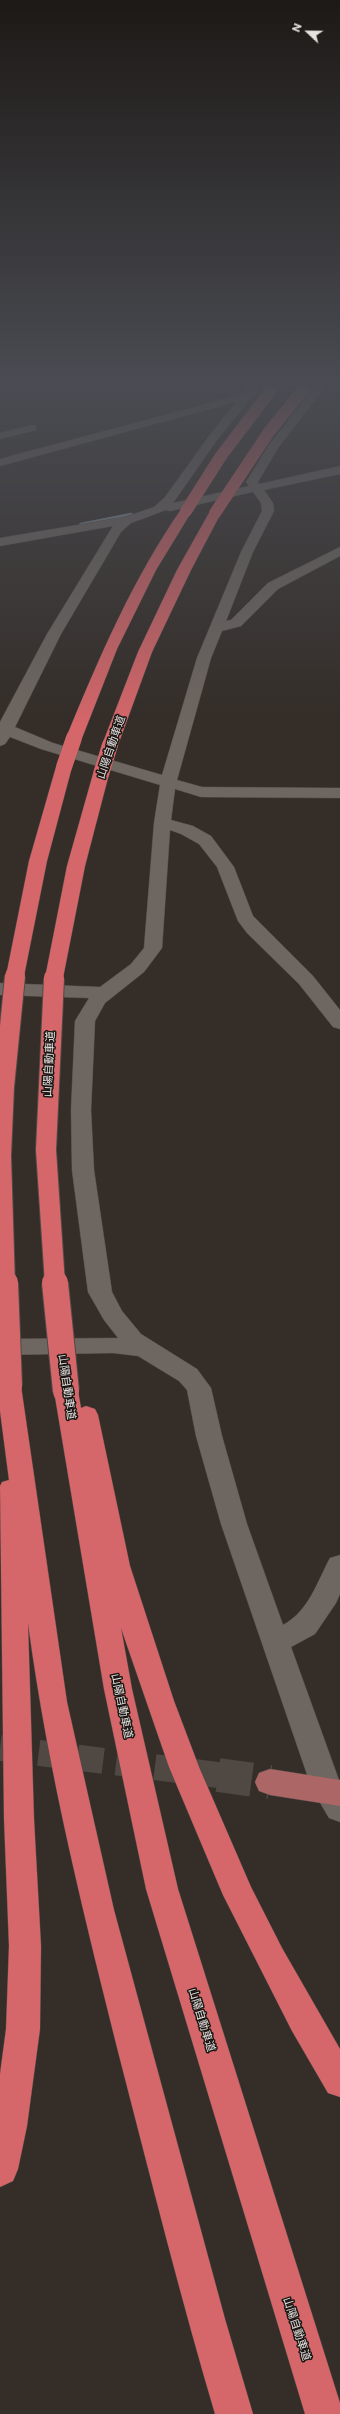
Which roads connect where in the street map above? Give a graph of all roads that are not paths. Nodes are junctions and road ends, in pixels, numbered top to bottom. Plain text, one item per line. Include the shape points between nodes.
1 (170, 499) edge
2 (194, 499) edge
3 (211, 499) edge
4 (224, 499) edge
5 (266, 499) edge
6 (158, 510) junction
7 (127, 520) junction
8 (0, 542) edge
9 (340, 550) edge
10 (217, 628) junction
11 (2, 732) edge
12 (168, 782) junction
13 (340, 793) edge
14 (162, 823) junction
15 (7, 983) edge
16 (104, 993) junction
17 (340, 1023) edge
18 (0, 1347) edge
19 (144, 1349) junction
20 (9, 1386) junction
21 (74, 1391) junction
22 (340, 1565) edge
23 (275, 1643) junction
24 (270, 1782) tunnel mouth
25 (336, 1797) edge
26 (340, 2081) edge
27 (0, 2169) edge
28 (234, 2414) edge
29 (324, 2414) edge

1 - 6 street
2 - 15 highway, bridge via 149,570 110,649 74,738 38,861
3 - 6 street
4 - 21 highway, 山陽自動車道, bridge via 184,570 145,652 110,745 76,866 54,978 47,1076 46,1151 51,1237
5 - 10 street via 268,511 247,552
6 - 7 street
7 - 8 street
7 - 11 street via 116,530 54,634
9 - 10 street via 273,586 236,624
10 - 12 street via 191,699
11 - 12 street
12 - 13 street via 201,792
12 - 14 street
14 - 16 street via 153,948 143,965
14 - 17 street via 187,830 205,840 225,867 244,917 253,929 306,980
15 - 16 street
15 - 20 highway, bridge via 1,1156
16 - 19 street via 88,1012 85,1021 81,1110 83,1170 100,1292 112,1315
18 - 19 street via 113,1345
19 - 23 street via 177,1367 199,1388 209,1436 234,1524
20 - 27 highway via 19,1819 25,1946 23,2029 10,2126
20 - 28 highway via 53,1702 98,1910 206,2319
21 - 26 highway via 117,1565 178,1756 218,1854 250,1920 286,1989
21 - 29 highway, 山陽自動車道 via 118,1689 162,1889
22 - 23 street via 322,1603 305,1626
23 - 25 street
24 - 25 main road

